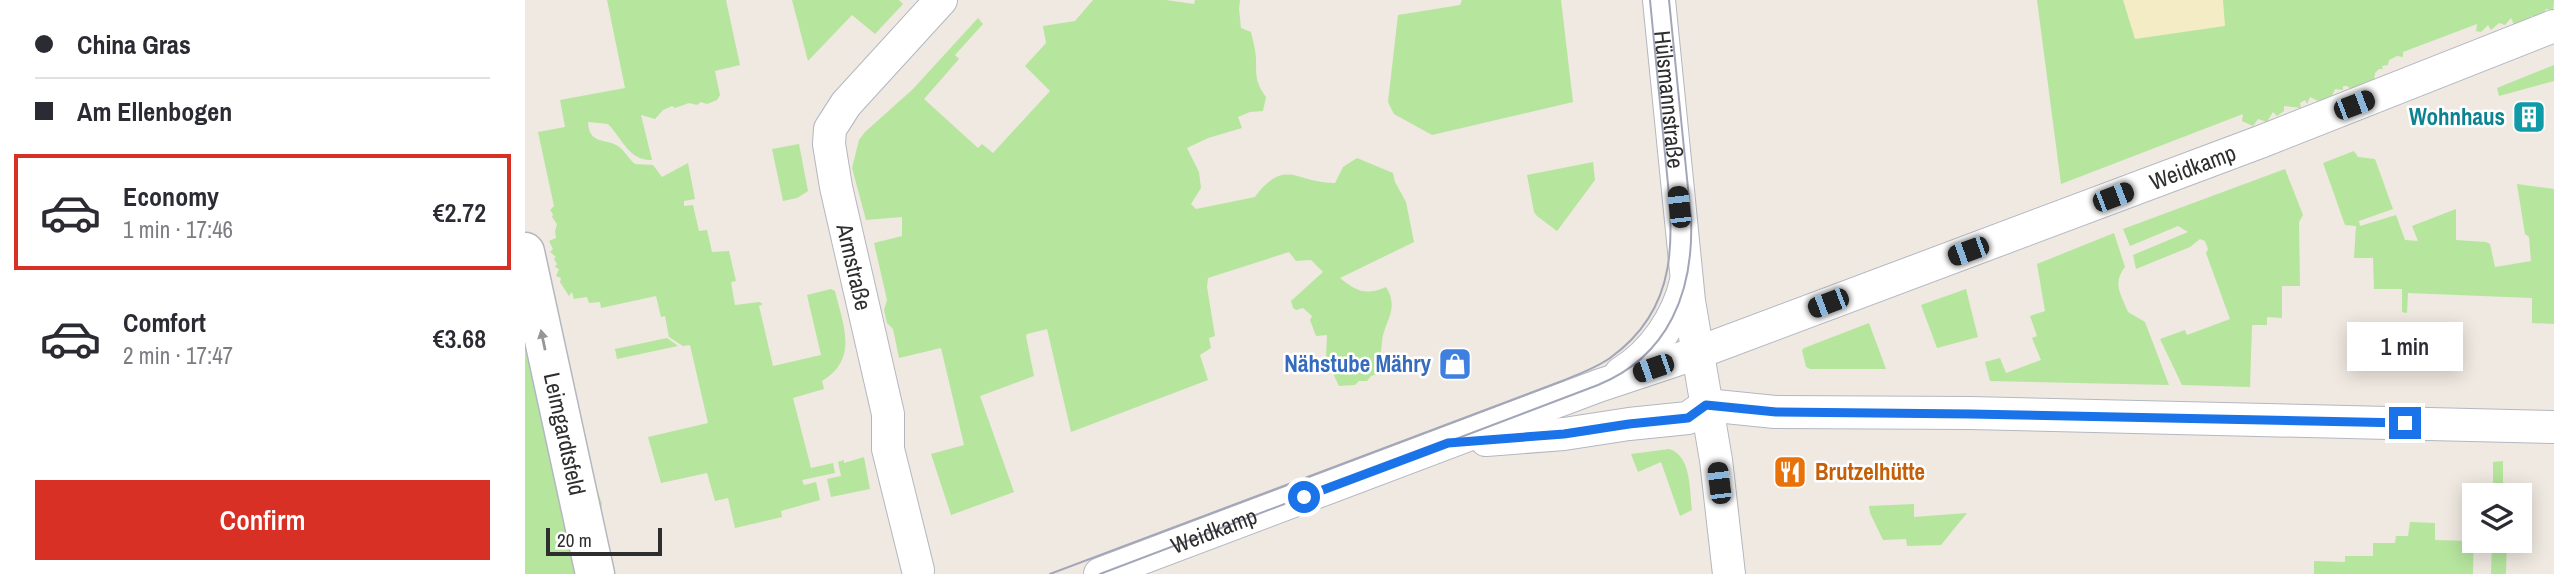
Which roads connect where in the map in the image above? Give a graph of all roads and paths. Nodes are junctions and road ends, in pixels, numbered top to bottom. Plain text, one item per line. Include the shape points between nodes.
1 (941, 0) edge
2 (1659, 0) edge
3 (2554, 26) edge
4 (525, 252) edge
5 (1688, 276) junction
6 (1697, 353) junction
7 (1630, 375) junction
8 (1598, 386) junction
9 (1706, 405) junction
10 (2554, 427) edge
11 (1448, 443) junction
12 (918, 570) dead end
13 (595, 574) edge
14 (1100, 574) edge
15 (1729, 574) edge

1 - 12 street, Armstraße via 846,104 830,129 829,144 888,414 888,449
2 - 5 street, Hülsmannstraße
3 - 6 street, Weidkamp via 2247,147
13 -> 4 main road, Leimgardtsfeld
5 - 6 street, Hülsmannstraße
5 - 8 street, Weidkamp via 1676,311 1654,344 1629,369
6 - 7 street, Weidkamp
6 - 9 street, Hülsmannstraße
7 - 8 street, Weidkamp
7 - 9 street, Weidkamp via 1688,383
8 - 11 street, Weidkamp
9 - 10 street via 1776,412
9 - 11 street, Weidkamp via 1688,418
9 - 15 street, Hülsmannstraße
11 - 14 street, Weidkamp

